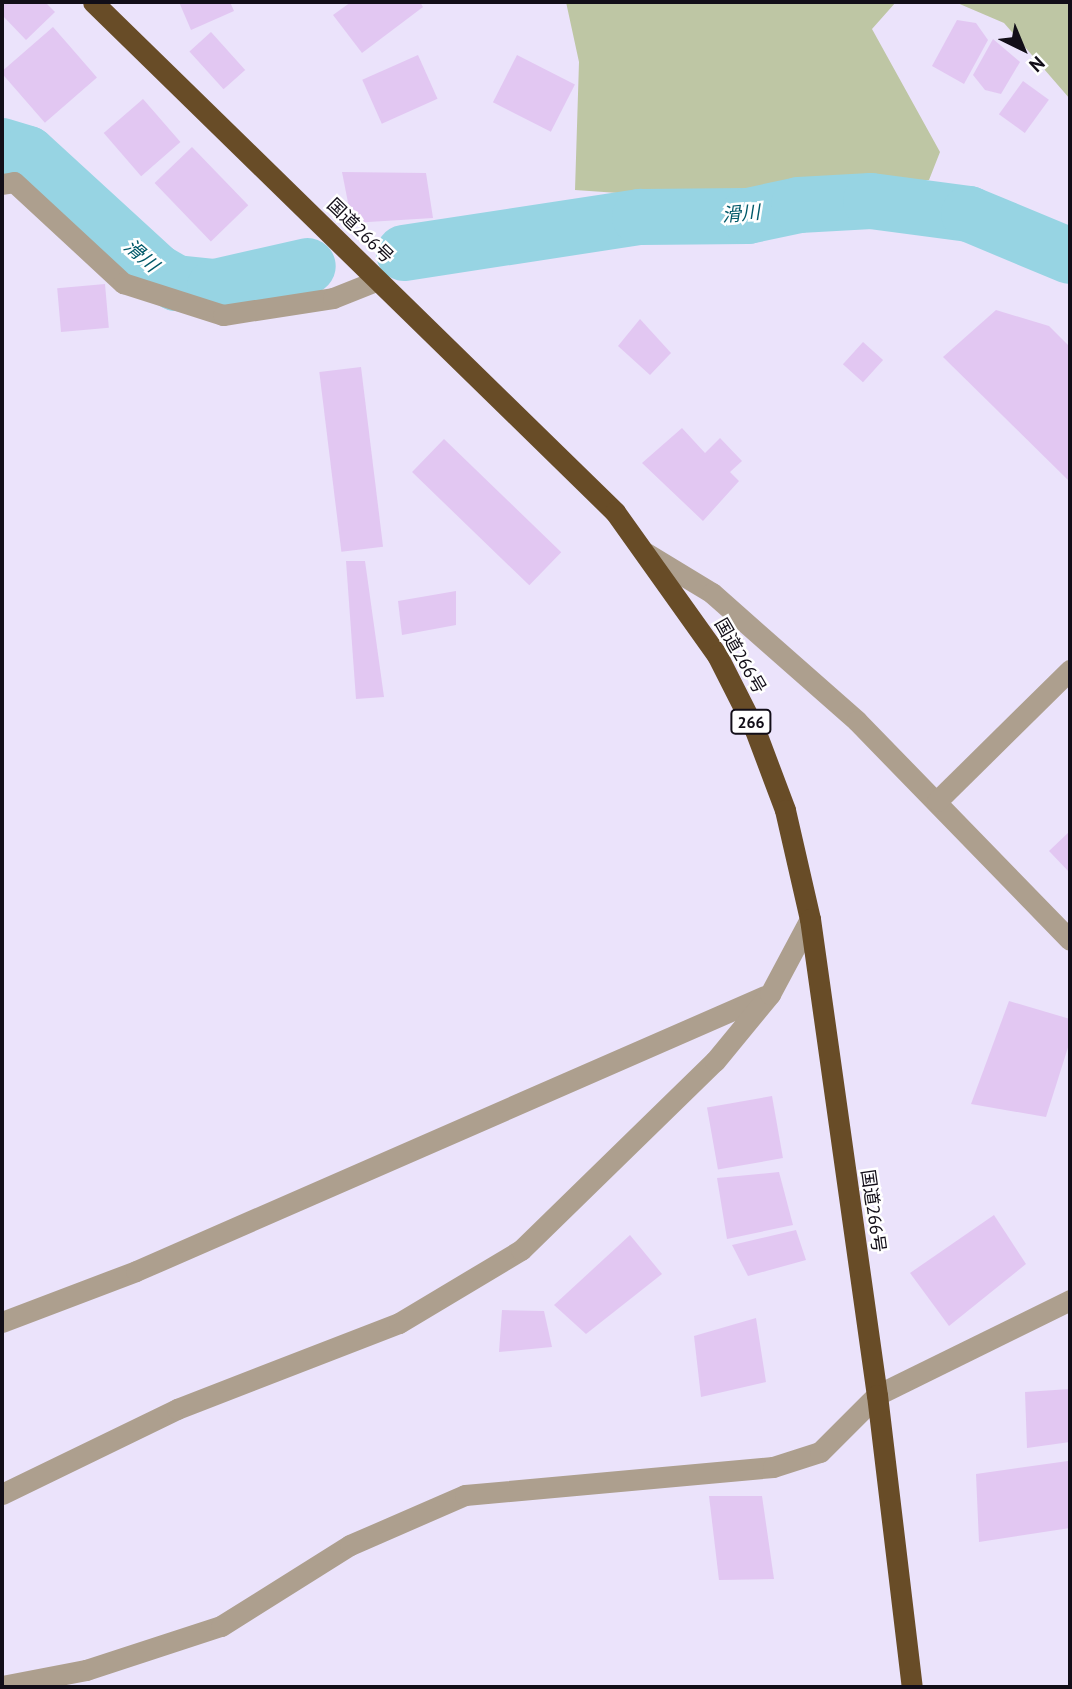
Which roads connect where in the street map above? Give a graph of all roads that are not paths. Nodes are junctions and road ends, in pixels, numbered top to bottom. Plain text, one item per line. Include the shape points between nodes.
1 (93, 2) edge
2 (2, 184) edge
3 (379, 280) junction
4 (646, 553) junction
5 (1070, 670) edge
6 (937, 800) junction
7 (810, 919) junction
8 (1070, 940) edge
9 (770, 994) junction
10 (1070, 1300) edge
11 (2, 1322) edge
12 (877, 1395) junction
13 (2, 1494) edge
14 (2, 1686) edge
15 (912, 1687) edge

1 - 3 highway, 国道266号 / 266
2 - 3 street via 14,183 123,283 223,315 333,298
3 - 4 highway, 国道266号 / 266 via 615,512
4 - 6 street via 712,593 857,721
4 - 7 highway, 国道266号 / 266 via 717,655 755,730 785,810
5 - 6 street
6 - 8 street
7 - 9 street
7 - 12 highway, 国道266号 / 266
9 - 11 street via 136,1271
9 - 13 street via 706,1070 520,1250 399,1324 177,1409
10 - 12 street
12 - 14 street via 820,1452 773,1467 465,1495 350,1545 220,1626 86,1670
12 - 15 highway, 国道266号 / 266

